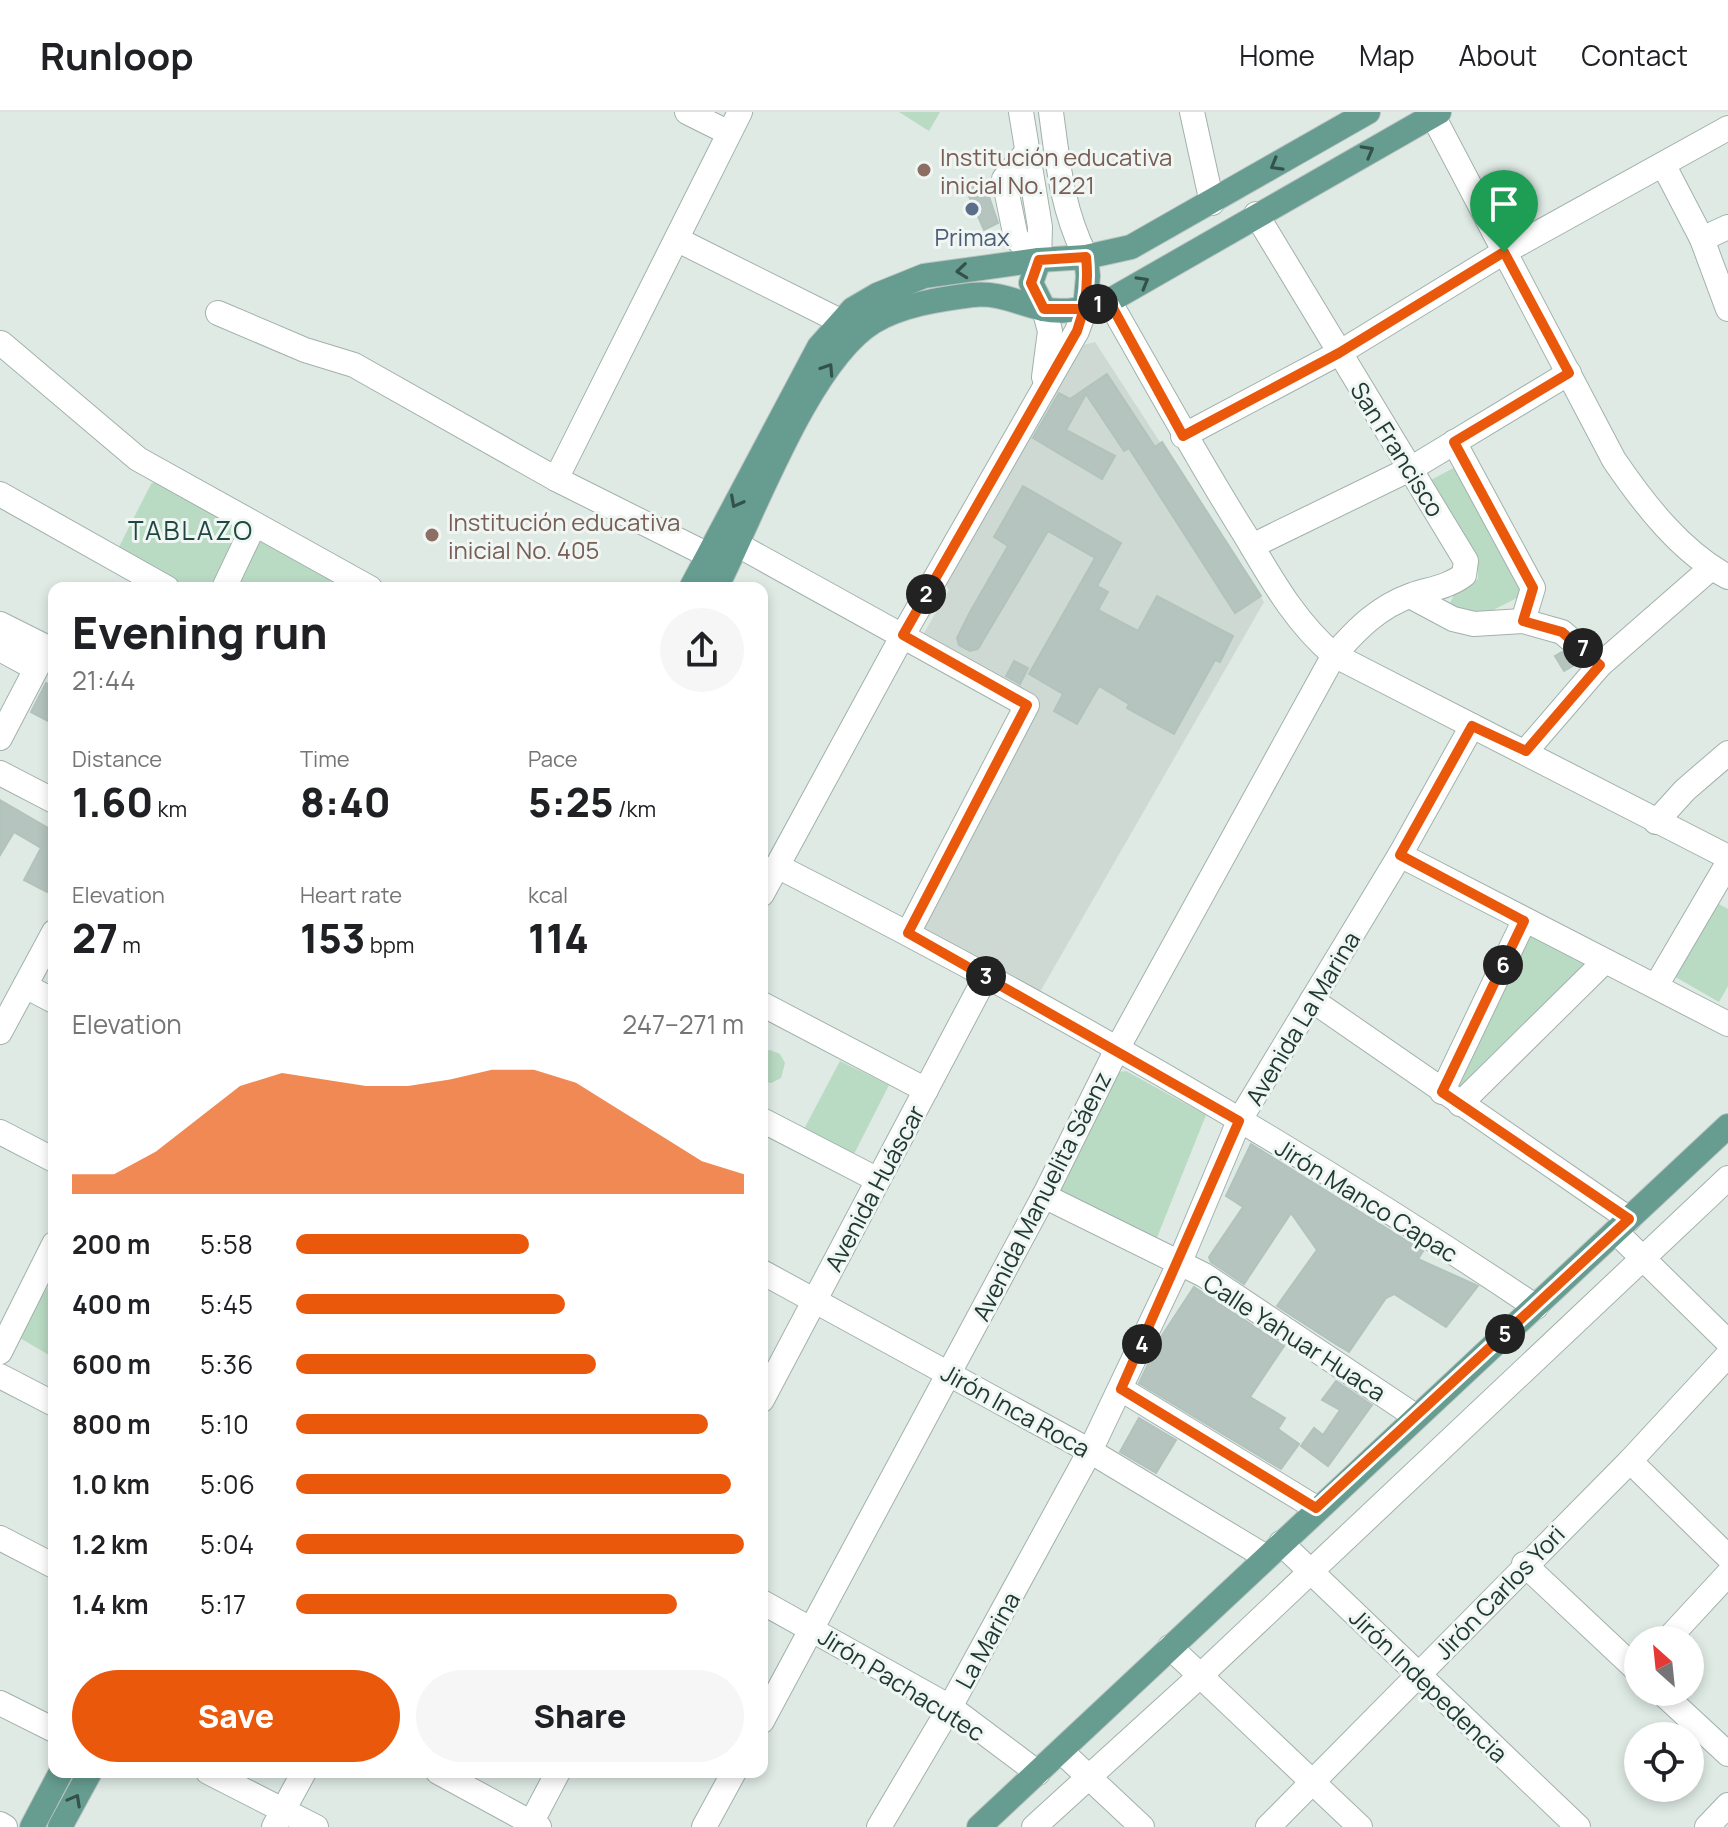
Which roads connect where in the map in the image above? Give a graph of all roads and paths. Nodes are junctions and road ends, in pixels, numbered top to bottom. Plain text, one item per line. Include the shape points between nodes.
1 (687, 112) edge
2 (1021, 112) edge
3 (1051, 112) edge
4 (1192, 112) edge
5 (1368, 112) edge
6 (1434, 113) edge
7 (735, 123) edge
8 (1728, 128) edge
9 (1664, 166) junction
10 (1212, 203) junction
11 (1256, 214) junction
12 (1728, 227) edge
13 (1702, 239) junction
14 (678, 240) junction
15 (1504, 252) junction
16 (1086, 257) junction
17 (1039, 260) junction
18 (1109, 301) junction
19 (1044, 309) junction
20 (1085, 309) junction
21 (1728, 309) edge
22 (218, 313) dead end
23 (840, 321) junction
24 (1, 343) edge
25 (1339, 353) junction
26 (1569, 373) junction
27 (1042, 391) junction
28 (1183, 436) junction
29 (1454, 442) junction
30 (1412, 468) junction
31 (556, 479) junction
32 (0, 494) edge
33 (254, 525) junction
34 (738, 545) junction
35 (1252, 546) junction
36 (708, 555) junction
37 (1466, 561) joint
38 (1720, 573) edge
39 (156, 582) edge
40 (227, 582) edge
41 (359, 582) edge
42 (694, 582) edge
43 (719, 582) edge
44 (1410, 596) junction
45 (1523, 621) junction
46 (0, 624) edge
47 (903, 635) junction
48 (0, 649) edge
49 (1334, 655) junction
50 (45, 656) edge
51 (1600, 665) junction
52 (1472, 726) junction
53 (0, 738) edge
54 (1526, 751) junction
55 (1728, 753) edge
56 (0, 773) edge
57 (48, 798) edge
58 (1656, 822) junction
59 (1400, 855) junction
60 (1728, 860) edge
61 (768, 881) edge
62 (768, 883) edge
63 (1524, 921) junction
64 (908, 933) junction
65 (48, 943) edge
66 (1605, 961) junction
67 (986, 976) junction
68 (25, 986) junction
69 (1656, 986) junction
70 (48, 998) edge
71 (1312, 1000) junction
72 (768, 1007) edge
73 (1728, 1024) edge
74 (0, 1032) edge
75 (1117, 1049) junction
76 (926, 1090) junction
77 (1451, 1098) junction
78 (1239, 1121) junction
79 (768, 1123) edge
80 (1728, 1126) edge
81 (0, 1132) edge
82 (48, 1157) edge
83 (1728, 1178) edge
84 (878, 1180) junction
85 (1044, 1196) junction
86 (1622, 1225) junction
87 (48, 1256) edge
88 (1643, 1259) junction
89 (1179, 1264) junction
90 (768, 1275) edge
91 (814, 1300) junction
92 (1536, 1307) junction
93 (1728, 1342) edge
94 (0, 1352) edge
95 (1728, 1355) edge
96 (949, 1372) junction
97 (0, 1376) edge
98 (768, 1388) edge
99 (1121, 1389) junction
100 (48, 1401) edge
101 (1415, 1416) junction
102 (1090, 1451) junction
103 (1630, 1461) junction
104 (1316, 1508) junction
105 (0, 1538) edge
106 (1274, 1550) junction
107 (1728, 1557) edge
108 (48, 1563) edge
109 (1524, 1564) junction
110 (1309, 1570) junction
111 (1728, 1574) edge
112 (768, 1605) edge
113 (1680, 1626) edge
114 (812, 1628) junction
115 (1170, 1647) junction
116 (1624, 1658) edge
117 (1201, 1675) junction
118 (1419, 1675) junction
119 (0, 1703) edge
120 (1676, 1706) edge
121 (950, 1707) junction
122 (768, 1710) edge
123 (48, 1727) edge
124 (1061, 1751) junction
125 (1728, 1754) edge
126 (1038, 1773) junction
127 (58, 1778) edge
128 (87, 1778) edge
129 (217, 1778) edge
130 (301, 1778) edge
131 (449, 1778) edge
132 (555, 1778) edge
133 (731, 1778) edge
134 (1089, 1778) junction
135 (1315, 1781) junction
136 (1728, 1805) edge
137 (278, 1818) edge
138 (533, 1826) edge
139 (32, 1827) edge
140 (60, 1827) edge
141 (316, 1827) edge
142 (704, 1827) edge
143 (879, 1827) edge
144 (979, 1827) edge
145 (1034, 1827) edge
146 (1142, 1827) edge
147 (1268, 1827) edge
148 (1360, 1827) edge
149 (1578, 1827) edge
150 (1707, 1827) edge

1 - 7 street
2 - 17 street via 1040,227
3 - 16 street via 1062,200
4 - 10 street
5 -> 10 main road
11 -> 6 main road
6 - 15 street
7 - 14 street
8 - 9 street
9 - 13 street
9 - 15 street
10 - 16 main road via 1131,247
18 -> 11 main road
11 - 25 street, San Francisco
12 - 13 street
13 - 21 street
14 - 23 street
14 - 31 street
15 - 25 street
15 - 26 street
16 - 17 main road
16 - 20 main road
17 - 19 main road via 1031,283
17 -> 23 main road via 924,276 877,295
18 - 20 main road
18 - 28 street
19 - 20 main road
19 - 27 street via 1050,331
34 -> 19 main road via 781,451 824,375 857,334 894,312 973,295 996,294
20 - 27 street
22 - 31 street via 354,365
23 -> 36 main road via 804,373
24 - 33 street via 138,459
25 - 28 street
25 - 30 street, San Francisco
26 - 29 street
26 - 38 street via 1635,492
27 - 47 street
28 - 35 street
29 - 30 street
29 - 45 street via 1533,588
30 - 35 street
30 - 37 street, San Francisco
31 - 36 street
32 - 39 street
33 - 40 street
33 - 41 street
34 - 43 main road
34 - 47 street
35 - 49 street via 1300,622
36 - 42 main road
37 - 44 street, Avenida Manuelita Sáenz via 1464,575 1453,583
38 - 51 street
44 - 45 street via 1474,624
44 - 49 street, Avenida Manuelita Sáenz via 1364,621
45 - 51 street via 1562,632
46 - 50 street
47 - 61 street
47 - 64 street via 1027,705
48 - 50 street
49 - 52 street
49 - 75 street, Avenida Manuelita Sáenz
50 - 53 street
51 - 54 street
52 - 54 street
52 - 59 street, Avenida La Marina
54 - 58 street
55 - 58 street
56 - 57 street
58 - 60 street
59 - 63 street
59 - 71 street, Avenida La Marina
60 - 69 street
62 - 64 street, Jirón Manco Capac
63 - 66 street
63 - 77 street
64 - 67 street, Jirón Manco Capac
65 - 68 street
66 - 69 street
66 - 77 street
67 - 75 street, Jirón Manco Capac
67 - 76 street, Avenida Huáscar
68 - 70 street
68 - 74 street
69 - 73 street
71 - 77 street
71 - 78 street, Avenida La Marina
72 - 76 street
75 - 78 street, Jirón Manco Capac
75 - 85 street, Avenida Manuelita Sáenz
76 - 84 street, Avenida Huáscar
77 - 86 street
78 - 89 street, Avenida La Marina
78 - 92 street, Jirón Manco Capac
79 - 84 street
80 - 86 main road
81 - 82 street
83 - 88 street
84 - 91 street, Avenida Huáscar
85 - 89 street, Calle Yahuar Huaca
85 - 96 street, Avenida Manuelita Sáenz
86 - 88 street
86 - 92 main road
87 - 94 street
88 - 93 street
88 - 110 street
89 - 99 street, Avenida La Marina
89 - 101 street, Calle Yahuar Huaca via 1239,1296
90 - 91 street, Jirón Inca Roca
91 - 96 street, Jirón Inca Roca
91 - 98 street, Avenida Huáscar
92 - 101 main road
95 - 103 street, Jirón Carlos Yori
96 - 102 street, Jirón Inca Roca
96 - 114 street, Avenida Manuelita Sáenz
97 - 100 street
99 - 102 street, Avenida La Marina
99 - 104 street
101 - 104 main road
102 - 106 street, Jirón Inca Roca
102 - 121 street, La Marina
103 - 107 street
103 - 109 street, Jirón Carlos Yori
104 - 106 main road
105 - 108 street
106 - 110 street, Jirón Indepedencia
106 - 115 main road
109 - 116 street
109 - 118 street, Jirón Carlos Yori
110 - 117 street
110 - 118 street, Jirón Indepedencia
111 - 113 street
112 - 114 street, Jirón Pachacutec
114 - 121 street, Jirón Pachacutec
114 - 122 street, Avenida Manuelita Sáenz
115 - 117 street
115 - 124 main road
117 - 134 street
117 - 135 street
118 - 135 street, Jirón Carlos Yori
118 - 149 street, Jirón Indepedencia
119 - 123 street
120 - 125 street
121 - 126 street, Jirón Pachacutec
121 - 143 street, La Marina
124 - 126 main road
124 - 134 street
126 - 144 main road
127 - 139 main road
140 -> 128 main road
129 - 137 street
130 - 137 street
131 - 138 street
132 - 138 street
133 - 142 street
134 - 145 street
134 - 146 street
135 - 147 street, Jirón Carlos Yori
135 - 148 street
136 - 150 street
137 - 141 street

